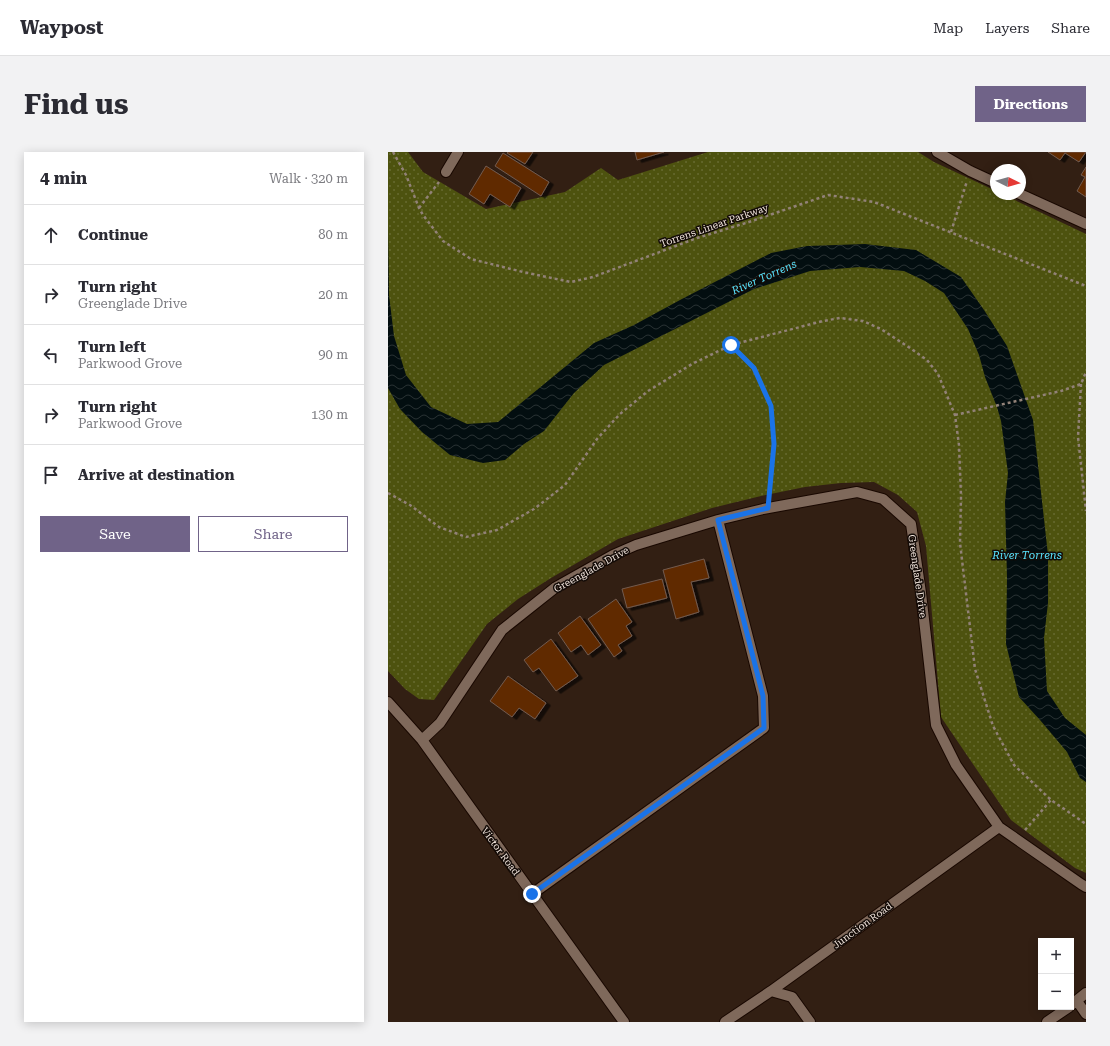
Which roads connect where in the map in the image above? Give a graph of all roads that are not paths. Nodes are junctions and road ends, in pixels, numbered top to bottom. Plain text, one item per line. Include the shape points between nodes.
1 (458, 152) edge
2 (937, 152) edge
3 (446, 172) road end
4 (990, 180) edge
5 (1026, 197) edge
6 (1086, 224) edge
7 (718, 520) junction
8 (388, 702) edge
9 (422, 740) junction
10 (999, 827) junction
11 (1086, 886) edge
12 (532, 894) junction
13 (771, 991) junction
14 (1086, 993) edge
15 (1074, 1003) edge
16 (1074, 1006) edge
17 (1065, 1010) edge
18 (1086, 1014) edge
19 (624, 1022) edge
20 (725, 1022) edge
21 (810, 1022) edge
22 (1048, 1022) edge

1 - 3 street
2 - 4 street
5 - 6 street
7 - 9 street, Greenglade Drive via 636,545 556,587 502,630 440,723
7 - 10 street, Greenglade Drive via 857,492 883,499 911,524 936,725 956,765
7 - 12 street via 763,696 764,728
8 - 9 street, Victor Road
9 - 12 street, Victor Road
10 - 11 street, Greenglade Drive
10 - 13 street, Junction Road
12 - 19 street, Victor Road
13 - 20 street, Junction Road
13 - 21 street via 792,997
14 - 15 street
16 - 18 street
17 - 22 street

